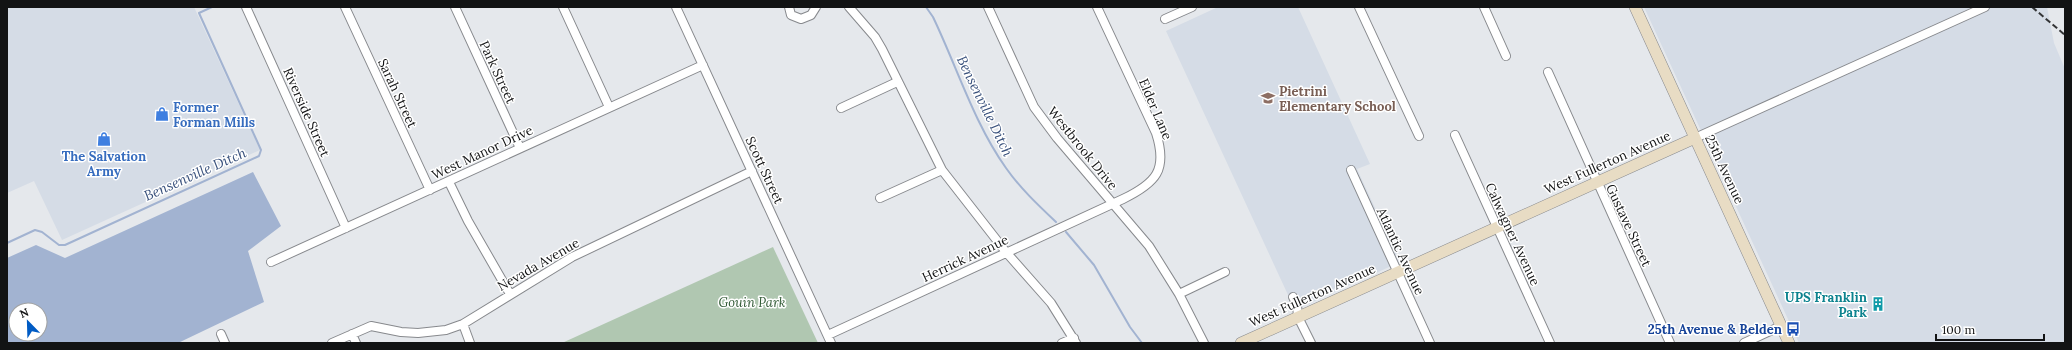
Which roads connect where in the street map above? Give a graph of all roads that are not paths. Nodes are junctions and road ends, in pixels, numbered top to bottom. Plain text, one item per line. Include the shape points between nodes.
1 (246, 7) edge
2 (345, 7) edge
3 (455, 7) edge
4 (563, 7) edge
5 (676, 7) edge
6 (789, 7) edge
7 (816, 7) edge
8 (988, 7) edge
9 (1097, 7) edge
10 (1192, 7) edge
11 (1359, 7) edge
12 (1484, 7) edge
13 (1635, 7) edge
14 (1985, 7) edge
15 (852, 8) edge
16 (1165, 19) dead end
17 (1506, 56) dead end
18 (703, 65) junction
19 (1548, 72) dead end
20 (897, 82) junction
21 (609, 107) junction
22 (840, 108) dead end
23 (1455, 135) dead end
24 (1419, 136) dead end
25 (1695, 138) junction
26 (520, 148) junction
27 (942, 170) junction
28 (1351, 170) dead end
29 (752, 171) junction
30 (449, 182) junction
31 (1596, 182) junction
32 (430, 190) junction
33 (880, 198) dead end
34 (1113, 203) junction
35 (1496, 227) junction
36 (346, 228) junction
37 (1006, 252) junction
38 (271, 262) dead end
39 (1225, 272) dead end
40 (1398, 272) junction
41 (510, 294) junction
42 (1179, 294) junction
43 (1293, 297) dead end
44 (1298, 317) junction
45 (463, 324) junction
46 (1781, 326) junction
47 (221, 334) dead end
48 (352, 334) junction
49 (830, 339) edge
50 (1075, 340) edge
51 (225, 343) edge
52 (332, 343) edge
53 (356, 343) edge
54 (470, 343) edge
55 (1062, 343) edge
56 (1204, 343) edge
57 (1241, 343) edge
58 (1311, 343) edge
59 (1430, 343) edge
60 (1550, 343) edge
61 (1670, 343) edge
62 (1744, 343) edge
63 (1789, 343) edge

1 - 36 street, Riverside Street
2 - 32 street, Sarah Street
3 - 26 street, Park Street
4 - 21 street
5 - 18 street, Scott Street
6 - 7 street via 791,15 800,19 811,16
8 - 34 street, Westbrook Drive via 1034,107
9 - 34 street, Elder Lane via 1156,133 1161,154 1158,172 1153,180 1137,192
10 - 16 street
11 - 24 street
12 - 17 street
13 - 25 street, 25th Avenue
14 - 25 street, West Fullerton Avenue
15 - 20 street via 875,37
18 - 21 street, West Manor Drive
18 - 29 street, Scott Street
19 - 31 street, Gustave Street
20 - 22 street
20 - 27 street
21 - 26 street, West Manor Drive
23 - 35 street, Calwagner Avenue
25 - 31 street, West Fullerton Avenue
25 - 46 street, 25th Avenue
26 - 30 street, West Manor Drive
27 - 33 street
27 - 37 street
28 - 40 street, Atlantic Avenue
29 - 41 street, Nevada Avenue via 572,257
29 - 49 street, Scott Street
30 - 32 street, West Manor Drive
30 - 41 street via 468,222
31 - 35 street, West Fullerton Avenue
31 - 61 street, Gustave Street
32 - 36 street, West Manor Drive
34 - 37 street, Herrick Avenue
34 - 42 street, Westbrook Drive via 1149,246
35 - 40 street, West Fullerton Avenue
35 - 60 street, Calwagner Avenue
36 - 38 street, West Manor Drive
37 - 49 street, Herrick Avenue
37 - 50 street via 1051,303
39 - 42 street
40 - 44 street, West Fullerton Avenue
40 - 59 street, Atlantic Avenue
41 - 45 street, Nevada Avenue
42 - 56 street, Westbrook Drive
43 - 44 street
44 - 57 street, West Fullerton Avenue
44 - 58 street
45 - 48 street, Nevada Avenue via 433,332 401,332 371,326
45 - 54 street
46 - 62 street
46 - 63 street, 25th Avenue
47 - 51 street
48 - 52 street, Nevada Avenue
48 - 53 street
50 - 55 street

